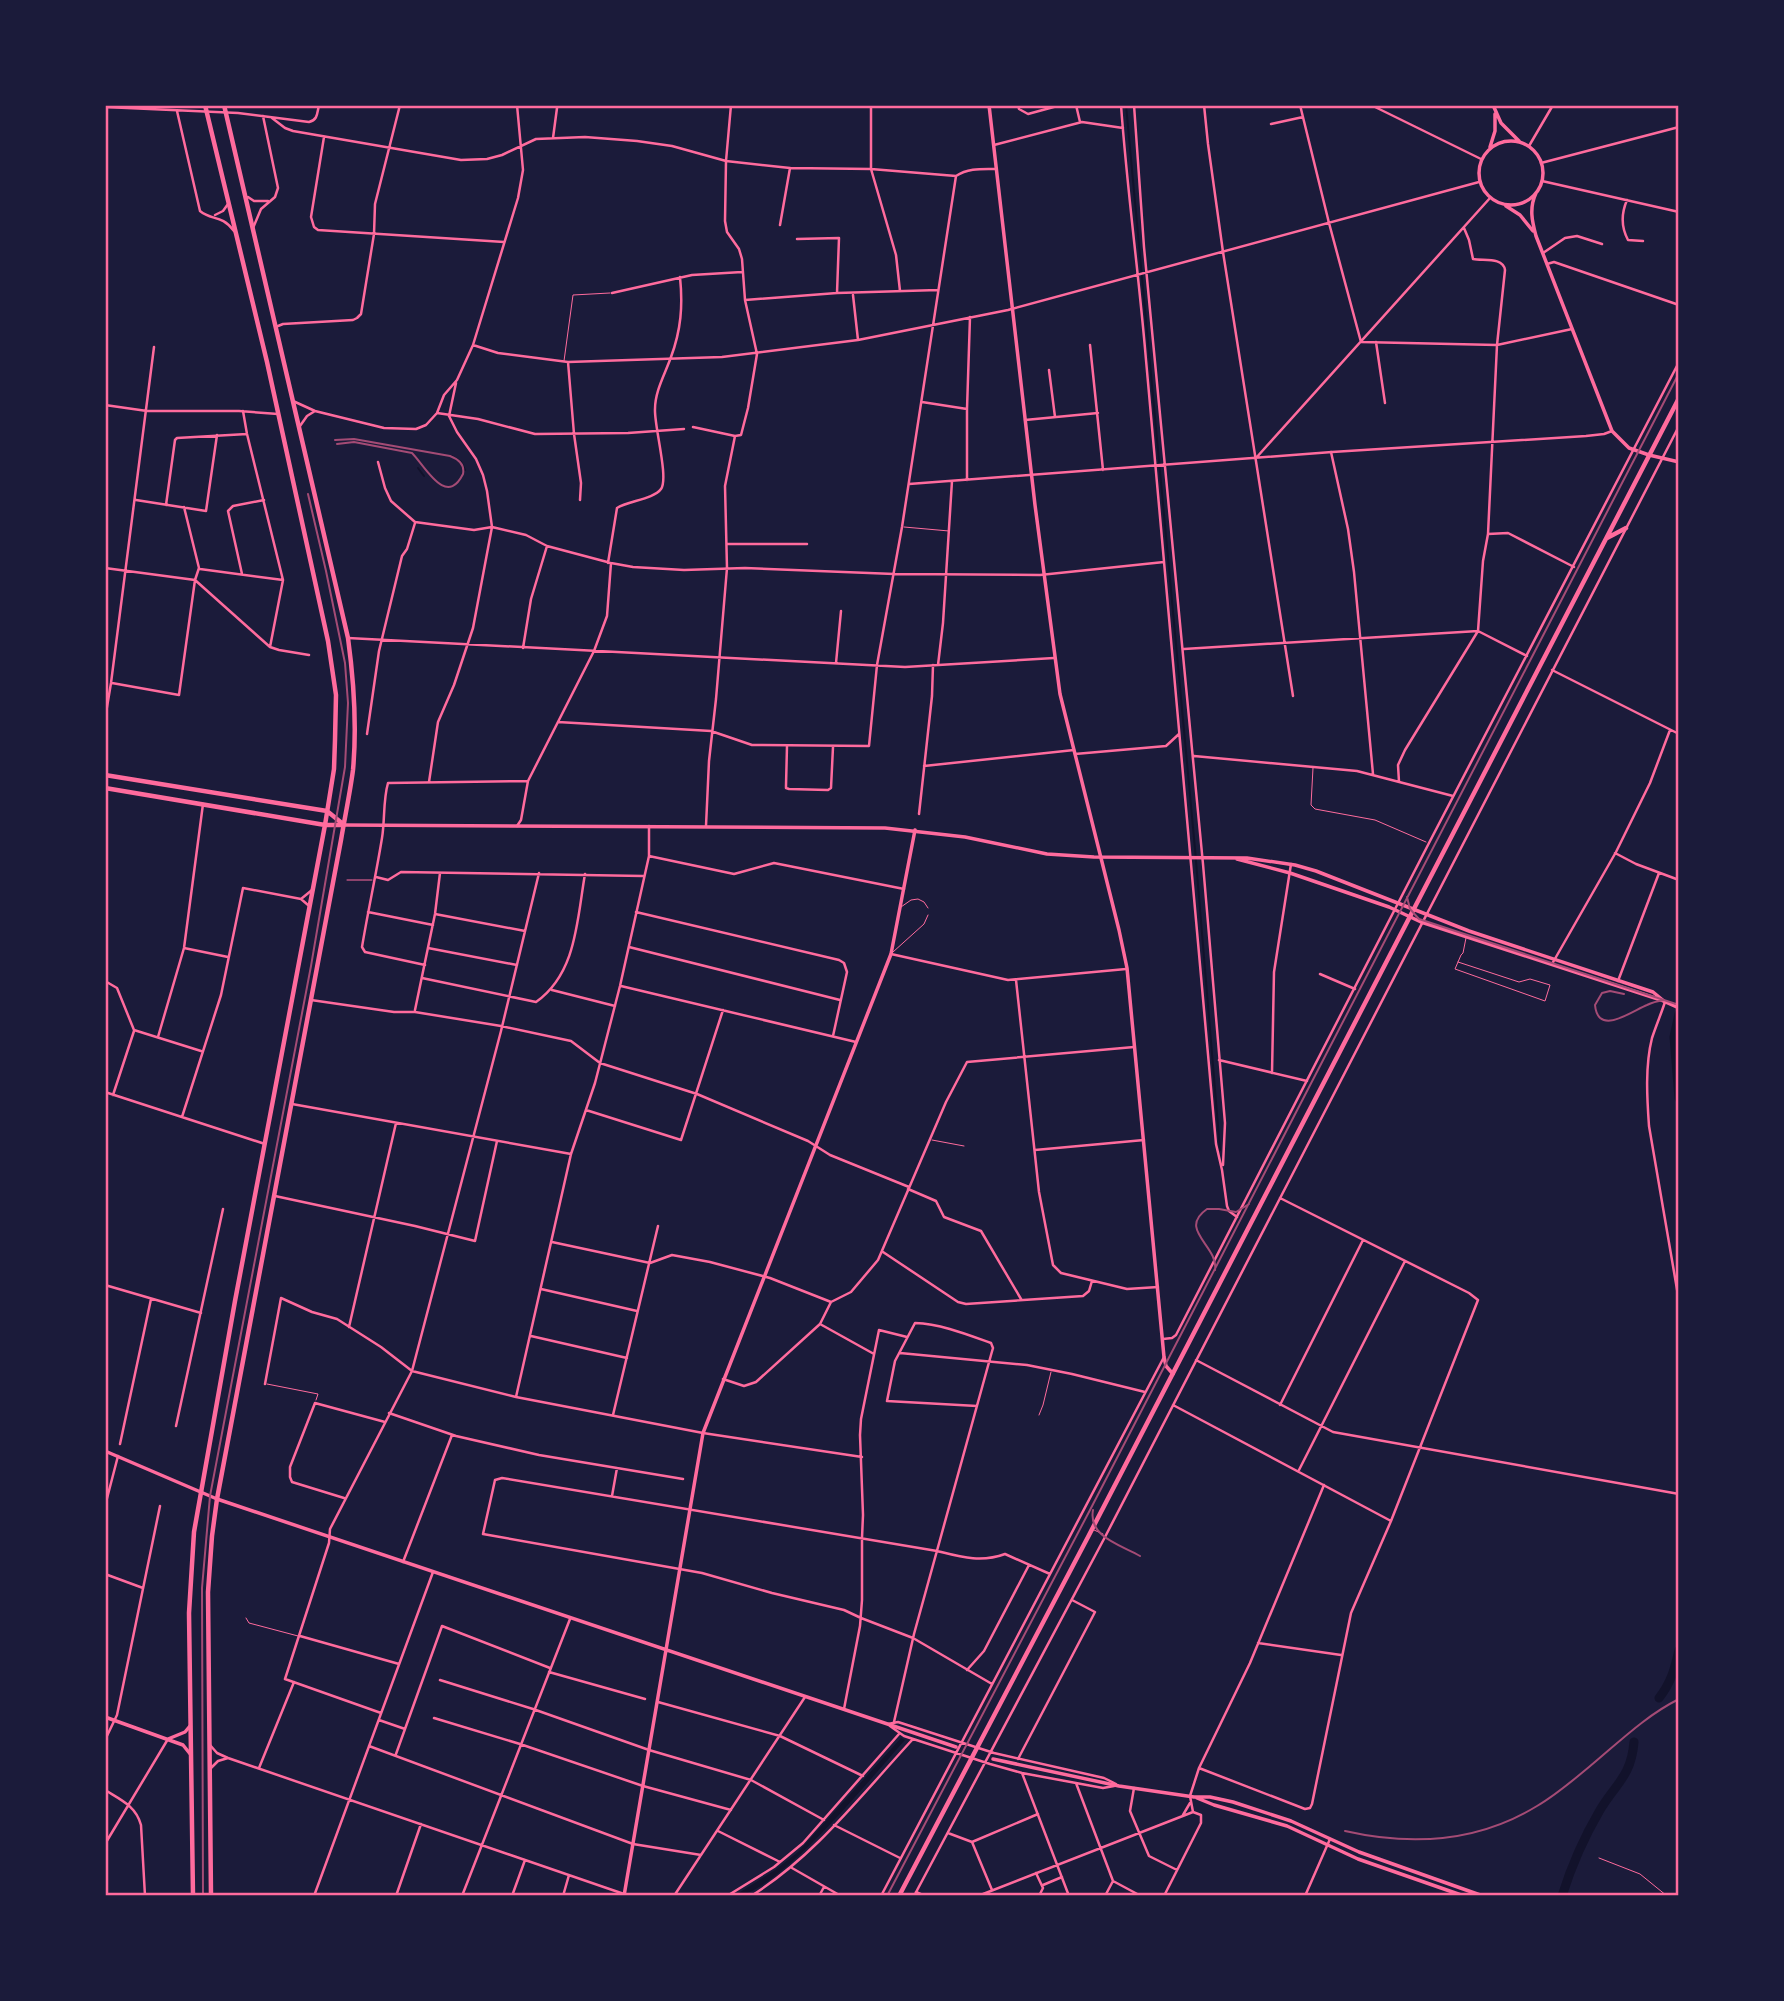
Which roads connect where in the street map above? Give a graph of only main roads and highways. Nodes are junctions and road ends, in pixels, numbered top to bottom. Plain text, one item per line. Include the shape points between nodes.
1 (205, 105) edge
2 (224, 105) edge
3 (1679, 398) edge
4 (1626, 528) road end
5 (1606, 539) junction
6 (105, 775) edge
7 (105, 788) edge
8 (327, 811) junction
9 (325, 825) junction
10 (344, 825) junction
11 (193, 1896) edge
12 (211, 1896) edge
13 (899, 1896) edge

1 - 8 main road via 328,640 336,695 334,769
2 - 10 main road via 348,638 355,729
3 - 5 main road
4 - 5 main road
5 - 13 main road
6 - 8 main road
7 - 9 main road
8 - 9 main road
8 - 10 main road
9 - 10 main road
9 - 11 main road via 194,1532 189,1613
10 - 12 main road via 212,1536 208,1592

